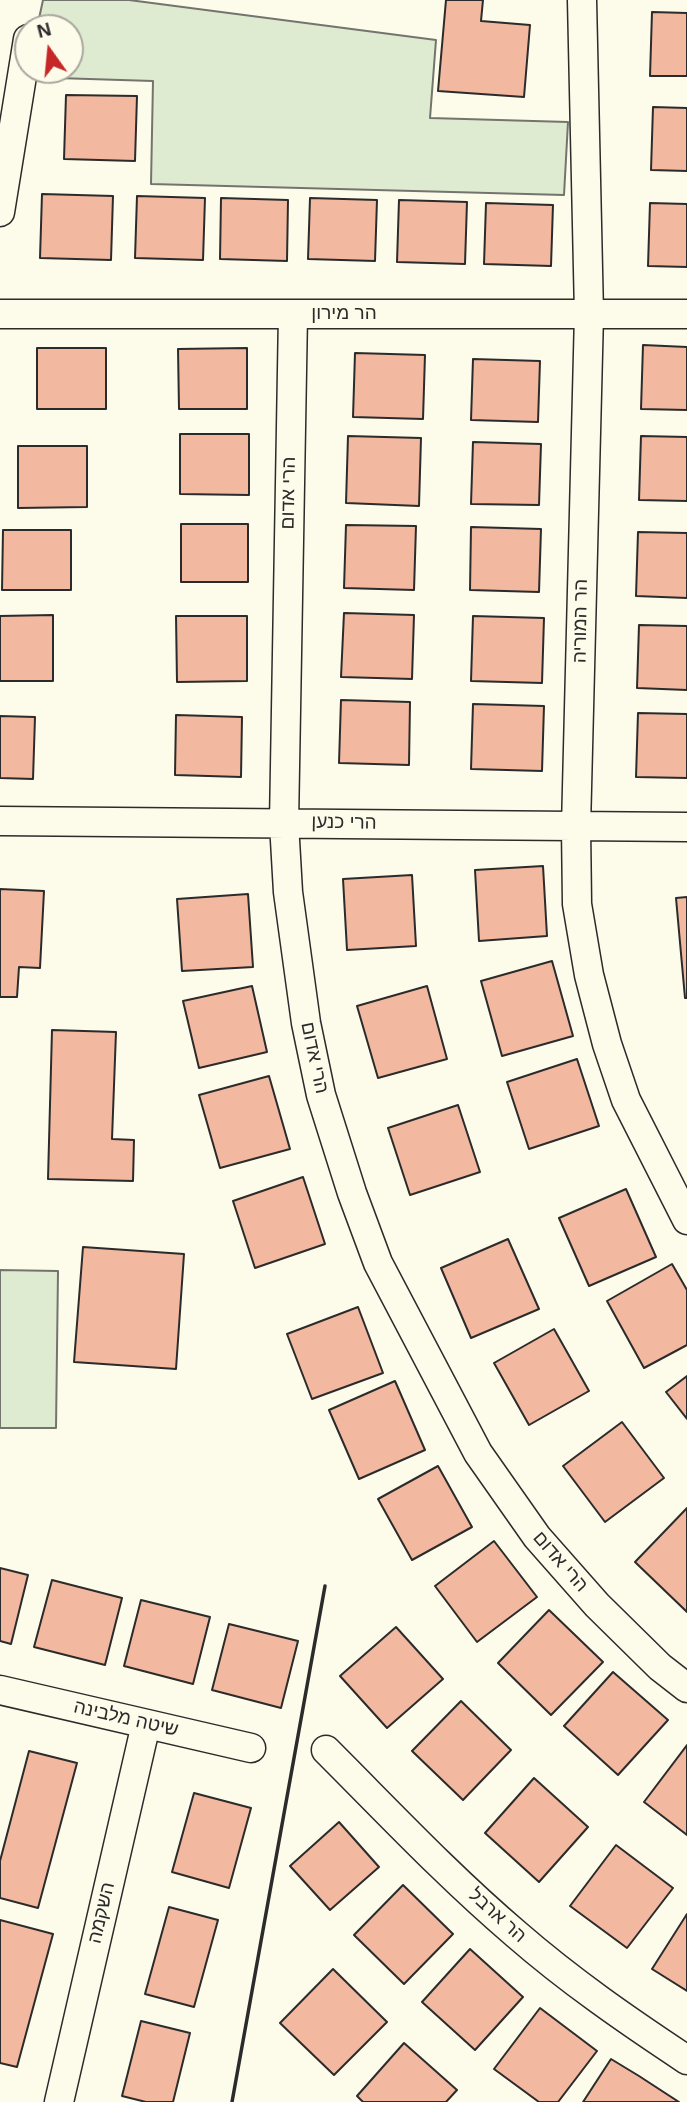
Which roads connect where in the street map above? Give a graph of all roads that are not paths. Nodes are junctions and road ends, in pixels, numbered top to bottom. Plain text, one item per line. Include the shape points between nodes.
1 (582, 0) edge
2 (21, 84) edge
3 (0, 212) edge
4 (0, 314) edge
5 (293, 314) junction
6 (589, 314) junction
7 (687, 314) edge
8 (0, 821) edge
9 (284, 822) junction
10 (576, 827) junction
11 (687, 827) edge
12 (687, 1220) edge
13 (687, 1688) edge
14 (0, 1690) edge
15 (146, 1724) junction
16 (251, 1748) dead end
17 (326, 1750) dead end
18 (687, 2060) edge
19 (59, 2102) edge

1 - 6 street, הר המוריה
2 - 3 street
4 - 5 street, הר מירון
5 - 6 street, הר מירון
5 - 9 street, הרי אדום
6 - 7 street, הר מירון
6 - 10 street, הר המוריה
8 - 9 street, הרי כנען
9 - 10 street, הרי כנען
9 - 13 street, הרי אדום via 289,906 321,1095 378,1263 478,1453 537,1537 597,1605
10 - 11 street, הרי כנען
10 - 12 street, הר המוריה via 577,904 607,1044 626,1100
14 - 15 street, שיטה מלבינה
15 - 16 street, שיטה מלבינה
15 - 19 street, השקמה
17 - 18 street, הר ארבל via 516,1934 617,2015

